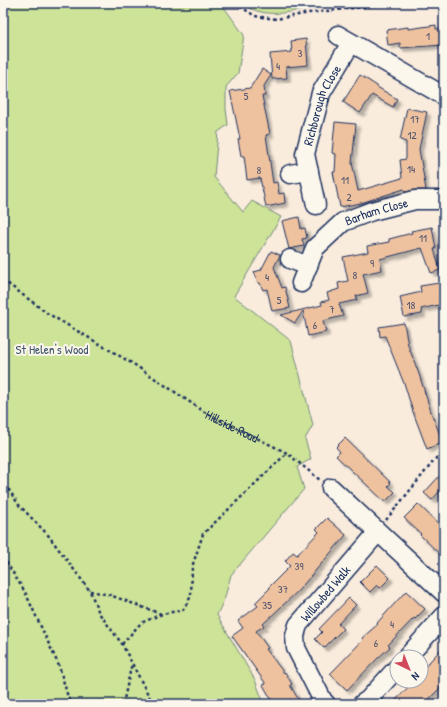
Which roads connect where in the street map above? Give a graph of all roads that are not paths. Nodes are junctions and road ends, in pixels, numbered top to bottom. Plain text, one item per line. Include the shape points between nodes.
1 (444, 96) edge
2 (309, 171) junction
3 (290, 174) dead end
4 (444, 200) edge
5 (316, 205) dead end
6 (290, 259) dead end
7 (308, 266) junction
8 (301, 283) dead end
9 (331, 488) road end
10 (378, 532) junction
11 (444, 593) edge
12 (444, 616) edge
13 (414, 649) edge
14 (389, 677) edge
15 (326, 704) edge
16 (362, 704) edge

1 - 2 street, Richborough Close via 344,39 321,92 305,154
2 - 3 street
2 - 5 street, Richborough Close
4 - 7 street, Barham Close via 415,200 372,210 343,222 315,248
6 - 7 street
7 - 8 street, Barham Close
9 - 10 street
10 - 11 street
10 - 15 street, Willowbed Walk via 298,624 296,648
12 - 13 street
14 - 16 street

